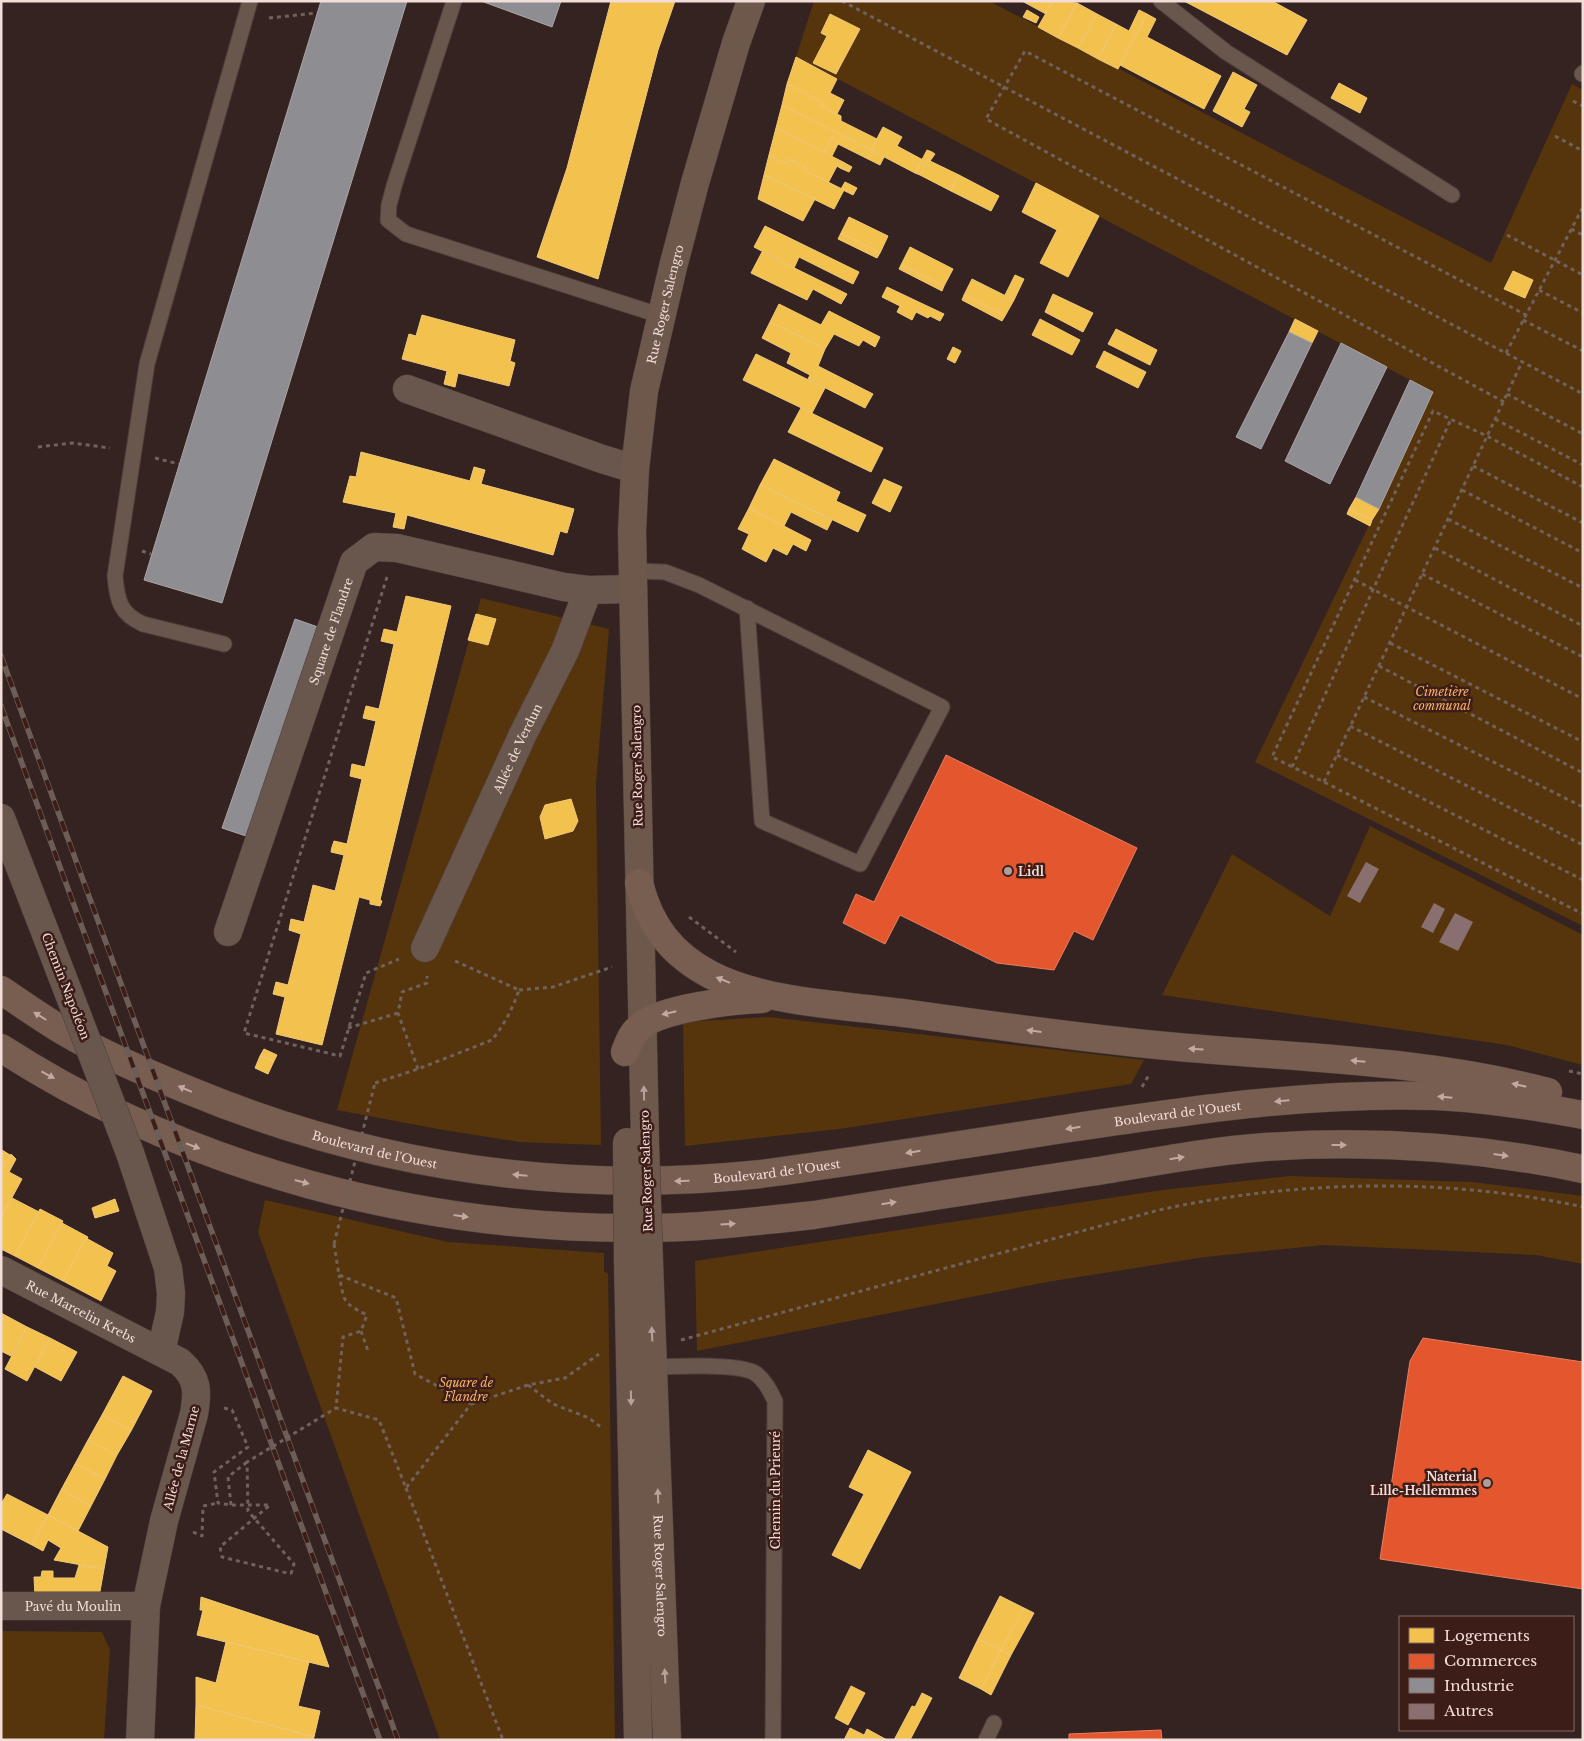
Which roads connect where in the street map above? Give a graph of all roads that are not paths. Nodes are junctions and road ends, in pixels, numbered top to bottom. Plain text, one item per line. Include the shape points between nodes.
1 (250, 1) edge
2 (454, 1) edge
3 (751, 1) edge
4 (1161, 1) edge
5 (1452, 195) dead end
6 (662, 316) junction
7 (407, 389) dead end
8 (635, 469) junction
9 (633, 580) junction
10 (588, 590) junction
11 (747, 608) junction
12 (633, 617) junction
13 (224, 644) dead end
14 (1, 818) edge
15 (639, 882) junction
16 (228, 932) dead end
17 (425, 948) road end
18 (1, 990) edge
19 (786, 998) junction
20 (642, 1024) junction
21 (1, 1048) edge
22 (625, 1052) junction
23 (1583, 1101) edge
24 (1583, 1115) edge
25 (636, 1142) junction
26 (1583, 1169) edge
27 (1, 1270) edge
28 (161, 1352) junction
29 (642, 1368) junction
30 (1, 1606) edge
31 (146, 1606) junction
32 (994, 1723) dead end
33 (668, 1735) edge
34 (140, 1740) edge
35 (638, 1740) edge
36 (772, 1740) edge
37 (986, 1740) edge

1 - 13 lane via 147,364 115,576 116,595 131,619
2 - 6 lane via 394,186 388,220 406,234
3 - 6 main road, Rue Roger Salengro via 714,116
4 - 5 lane via 1226,52
6 - 8 main road, Rue Roger Salengro via 644,391
7 - 8 street
8 - 9 main road, Rue Roger Salengro
9 - 10 street
9 - 11 lane via 666,572
9 - 12 main road, Rue Roger Salengro
10 - 16 street, Square de Flandre via 543,583 397,548 374,546 354,562
10 - 17 street, Allée de Verdun via 565,651 523,734
11 - 11 lane via 762,821 860,864 942,708
12 - 15 main road, Rue Roger Salengro
12 - 22 main road, Rue Roger Salengro via 626,803
14 - 28 street, Chemin Napoléon, bridge via 130,1153 168,1268 170,1312
19 -> 15 main road via 720,979 676,952 652,921
15 - 20 main road, Rue Roger Salengro
24 -> 18 main road, Boulevard de l'Ouest via 1534,1106 1436,1096 1298,1099 1224,1106 761,1174 681,1181 568,1180 436,1164 307,1133 209,1099 116,1058 66,1032
19 -> 20 main road via 720,1003 662,1014
23 -> 19 main road via 1492,1079 1396,1064 1166,1046
20 - 22 main road via 631,1036
25 -> 20 main road, Rue Roger Salengro
21 -> 26 main road via 139,1124 255,1168 391,1204 552,1226 645,1228 752,1222 1264,1148 1439,1148
22 - 25 main road, Rue Roger Salengro
25 - 29 main road, Rue Roger Salengro, bridge
27 - 28 street, Rue Marcelin Krebs
28 - 31 street, Allée de la Marne via 190,1371 197,1399 164,1521
33 -> 29 main road, Rue Roger Salengro via 661,1596
29 -> 35 main road, Rue Roger Salengro via 634,1585
29 - 36 lane, Chemin du Prieuré via 737,1368 754,1372 766,1384 775,1401
30 - 31 street, Pavé du Moulin
31 - 34 street, Allée de la Marne
32 - 37 lane

